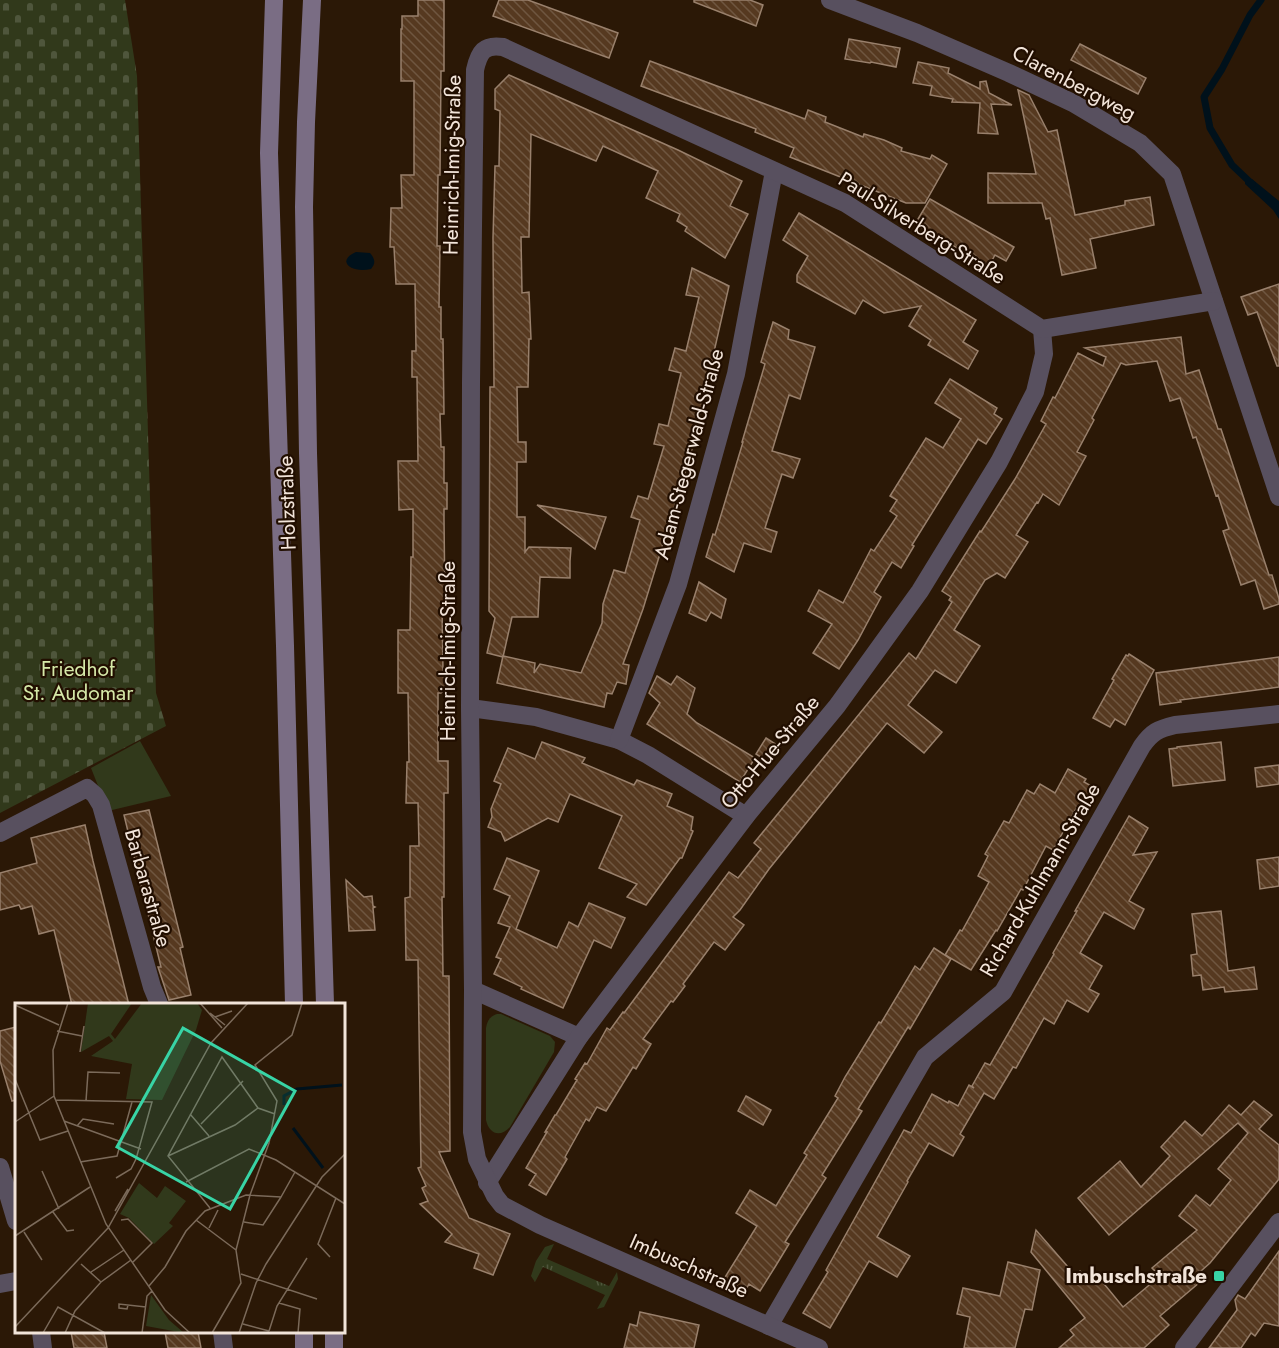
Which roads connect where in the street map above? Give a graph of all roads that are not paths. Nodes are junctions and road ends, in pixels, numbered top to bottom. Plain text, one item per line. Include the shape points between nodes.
1 (274, 0) edge
2 (312, 0) edge
3 (830, 0) edge
4 (484, 49) joint
5 (774, 171) junction
6 (1214, 301) junction
7 (1042, 329) junction
8 (1279, 497) edge
9 (470, 708) junction
10 (1279, 714) edge
11 (619, 740) junction
12 (746, 816) junction
13 (0, 833) edge
14 (473, 990) junction
15 (158, 1003) edge
16 (294, 1003) edge
17 (325, 1003) edge
18 (579, 1038) junction
19 (0, 1167) edge
20 (487, 1183) junction
21 (15, 1218) edge
22 (1279, 1222) edge
23 (540, 1225) joint
24 (15, 1281) edge
25 (0, 1284) edge
26 (769, 1326) junction
27 (41, 1333) edge
28 (222, 1333) edge
29 (43, 1348) edge
30 (224, 1348) edge
31 (819, 1348) edge
32 (1184, 1348) edge

1 - 16 main road, Holzstraße via 269,153
2 - 17 main road, Holzstraße via 304,231
3 - 6 street, Clarenbergweg via 1009,73 1140,143 1172,174
4 - 5 street, Paul-Silverberg-Straße via 503,47
4 - 9 street, Heinrich-Imig-Straße via 475,70
5 - 7 street, Paul-Silverberg-Straße via 845,203
5 - 11 street, Adam-Stegerwald-Straße via 733,385 678,584
6 - 7 street
6 - 8 street, Clarenbergweg
7 - 12 street, Otto-Hue-Straße via 1044,354 1035,392 999,462 920,591 837,706
9 - 11 street via 536,717
9 - 14 street, Heinrich-Imig-Straße
10 - 26 street, Richard-Kuhlmann-Straße via 1174,725 1149,736 1003,992 925,1057
11 - 12 street
12 - 18 street, Otto-Hue-Straße
13 - 15 street, Barbarastraße via 87,788 95,795
14 - 18 street
14 - 20 street, Heinrich-Imig-Straße via 472,1132 477,1160
18 - 20 street, Otto-Hue-Straße
19 - 21 street
20 - 23 street, Heinrich-Imig-Straße via 502,1205
22 - 32 street
23 - 26 street, Imbuschstraße
24 - 25 street
26 - 31 street, Imbuschstraße
27 - 29 street
28 - 30 street

